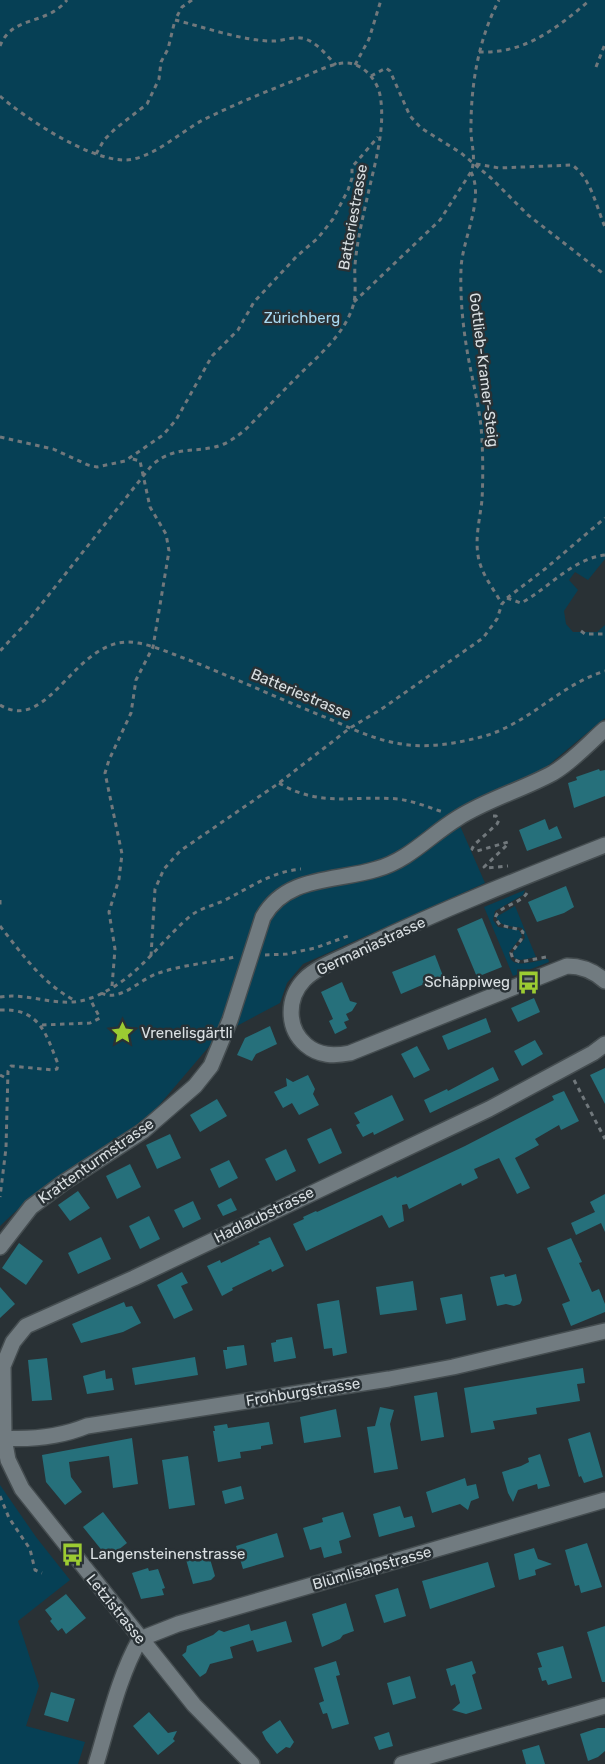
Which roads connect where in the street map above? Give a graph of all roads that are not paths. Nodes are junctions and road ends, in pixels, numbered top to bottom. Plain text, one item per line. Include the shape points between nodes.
1 (605, 729) edge
2 (605, 845) edge
3 (605, 981) edge
4 (605, 1044) edge
5 (0, 1247) edge
6 (605, 1331) edge
7 (2, 1438) edge
8 (605, 1500) edge
9 (140, 1639) junction
10 (605, 1706) edge
11 (96, 1764) edge
12 (252, 1764) edge
13 (402, 1764) edge

1 - 5 street, Krattenturmstrasse via 554,772 488,800 395,862 311,882 282,895 268,908 230,1020 211,1066 195,1086 143,1131 31,1208
2 - 3 street, Germaniastrasse via 387,936 317,970 296,990 291,1017 296,1032 307,1045 324,1054 338,1055 567,966 590,971
4 - 7 street, Hadlaubstrasse via 489,1109 26,1326 13,1342 3,1366
6 - 7 street, Frohburgstrasse via 442,1369 87,1426 32,1439
7 - 9 street, Letzistrasse via 22,1489
8 - 9 street, Blümlisalpstrasse via 178,1624
9 - 11 street via 122,1678
9 - 12 street, Letzistrasse via 194,1705
10 - 13 street

